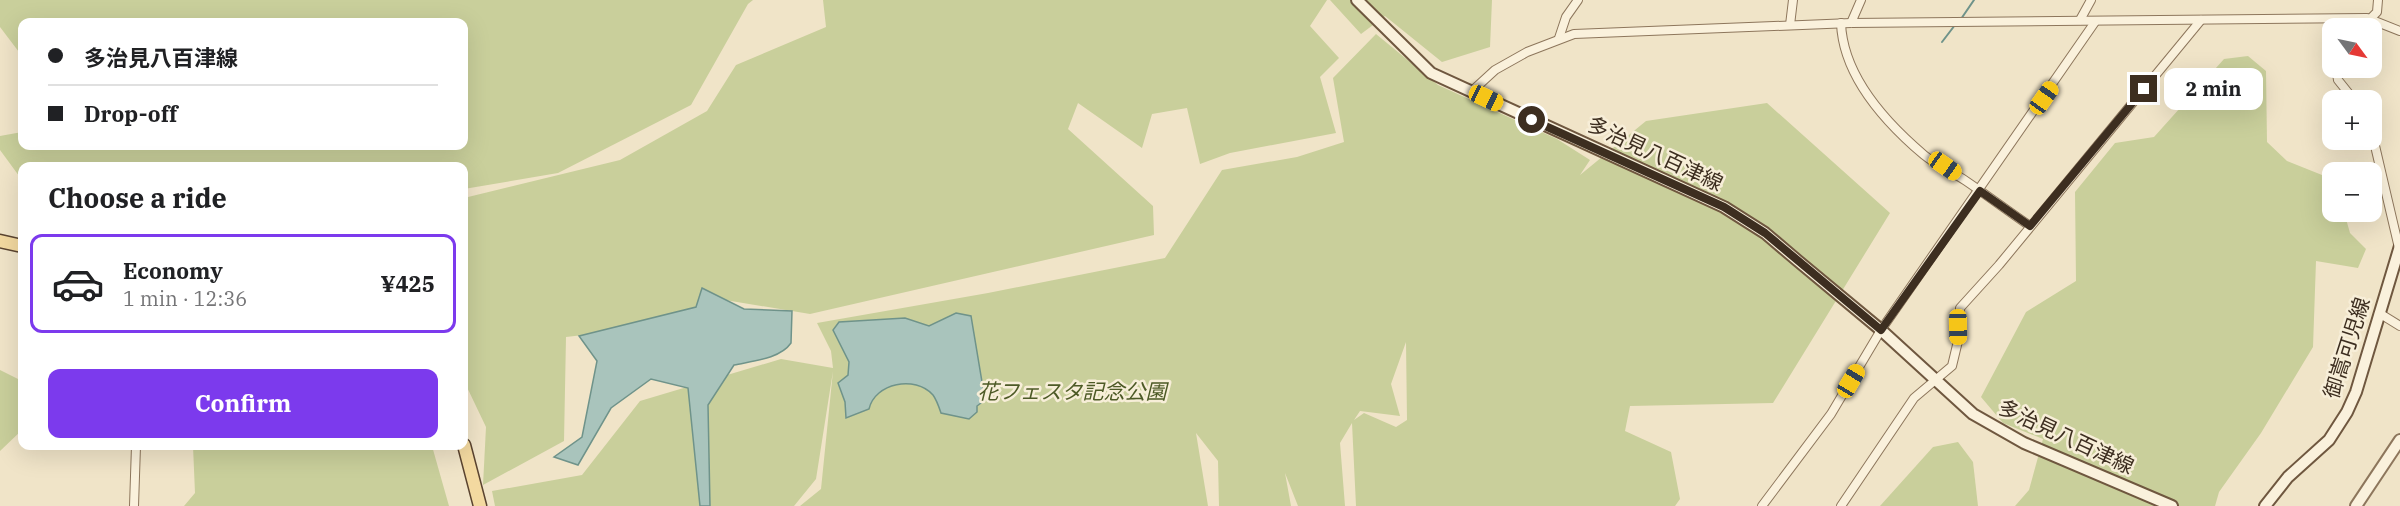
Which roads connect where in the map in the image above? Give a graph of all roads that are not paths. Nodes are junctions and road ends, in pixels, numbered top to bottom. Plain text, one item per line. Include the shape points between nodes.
1 (1357, 0) edge
2 (1578, 0) edge
3 (1793, 0) edge
4 (1861, 0) edge
5 (2091, 0) edge
6 (2378, 0) edge
7 (2372, 18) edge
8 (2322, 19) edge
9 (2080, 20) junction
10 (2201, 20) junction
11 (2095, 22) junction
12 (1841, 23) junction
13 (1851, 23) junction
14 (2382, 24) edge
15 (1790, 25) junction
16 (2400, 31) edge
17 (1559, 38) junction
18 (1471, 92) junction
19 (2376, 150) edge
20 (1980, 191) junction
21 (2030, 226) junction
22 (0, 241) edge
23 (18, 245) edge
24 (2399, 247) edge
25 (2379, 313) junction
26 (2400, 326) edge
27 (1881, 330) junction
28 (1936, 381) junction
29 (2400, 440) edge
30 (136, 450) edge
31 (465, 450) edge
32 (134, 506) edge
33 (480, 506) edge
34 (1762, 506) edge
35 (1841, 506) edge
36 (2172, 506) edge
37 (2265, 506) edge
38 (2356, 506) edge

1 - 18 main road, 多治見八百津線 via 1431,73
2 - 17 street via 1566,17
3 - 15 street
4 - 13 street
5 - 9 street
6 - 7 street
8 - 10 street
9 - 11 street
9 - 13 street
10 - 11 street
10 - 21 street
11 - 20 street
12 - 13 street
12 - 15 street
12 - 20 street via 1844,48 1873,103 1925,156
14 - 16 street
15 - 17 street via 1574,34
17 - 18 street via 1495,70
18 - 27 main road, 多治見八百津線 via 1724,207 1765,233
19 - 24 street
20 - 21 street
20 - 27 street
21 - 28 street via 1960,308 1956,357
22 - 23 main road
24 - 25 main road, 御嵩可児線
25 - 26 street
25 - 37 main road, 御嵩可児線 via 2347,412 2328,440 2288,477
27 - 28 main road, 多治見八百津線
27 - 34 street via 1831,414
28 - 35 street via 1914,398
28 - 36 main road, 多治見八百津線 via 1973,414 2024,443
29 - 38 main road
30 - 32 street
31 - 33 main road

